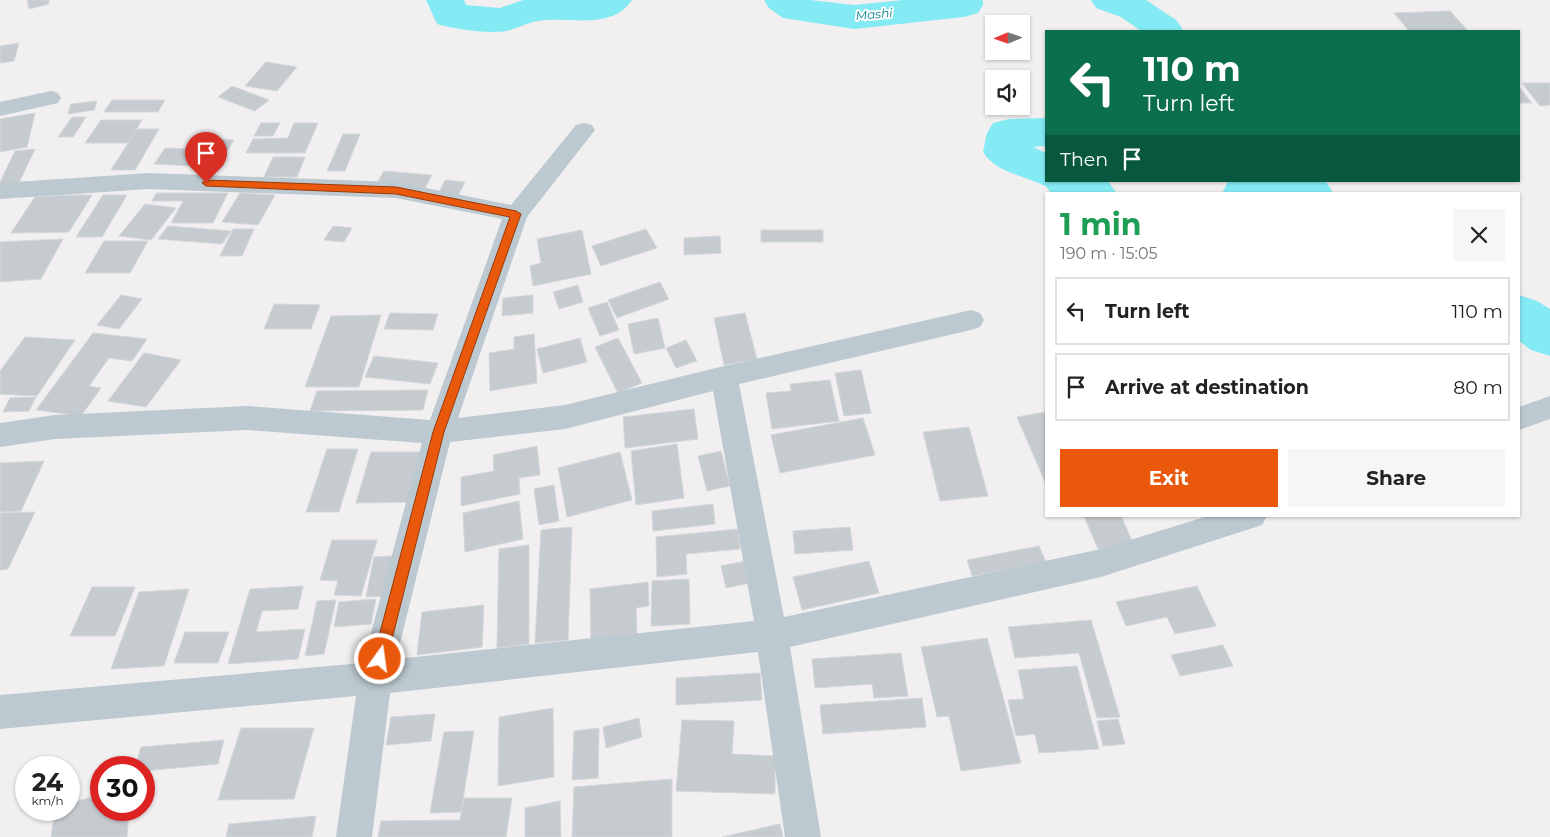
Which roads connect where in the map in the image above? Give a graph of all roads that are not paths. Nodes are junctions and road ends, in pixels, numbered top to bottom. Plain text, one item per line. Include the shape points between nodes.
1 (51, 98) dead end
2 (0, 109) edge
3 (584, 130) dead end
4 (0, 191) edge
5 (516, 214) junction
6 (971, 320) dead end
7 (724, 377) junction
8 (1550, 407) edge
9 (1520, 419) edge
10 (439, 432) junction
11 (0, 434) edge
12 (1249, 517) edge
13 (772, 635) junction
14 (375, 678) junction
15 (0, 712) edge
16 (354, 837) edge
17 (803, 837) edge

1 - 2 street
3 - 5 street
4 - 5 street via 149,181 396,190
5 - 10 street
6 - 7 street
7 - 10 street via 565,417
7 - 13 street
8 - 9 street
10 - 11 street via 248,418 55,427
10 - 14 street
12 - 13 street via 1100,563
13 - 14 street
13 - 17 street
14 - 15 street
14 - 16 street

